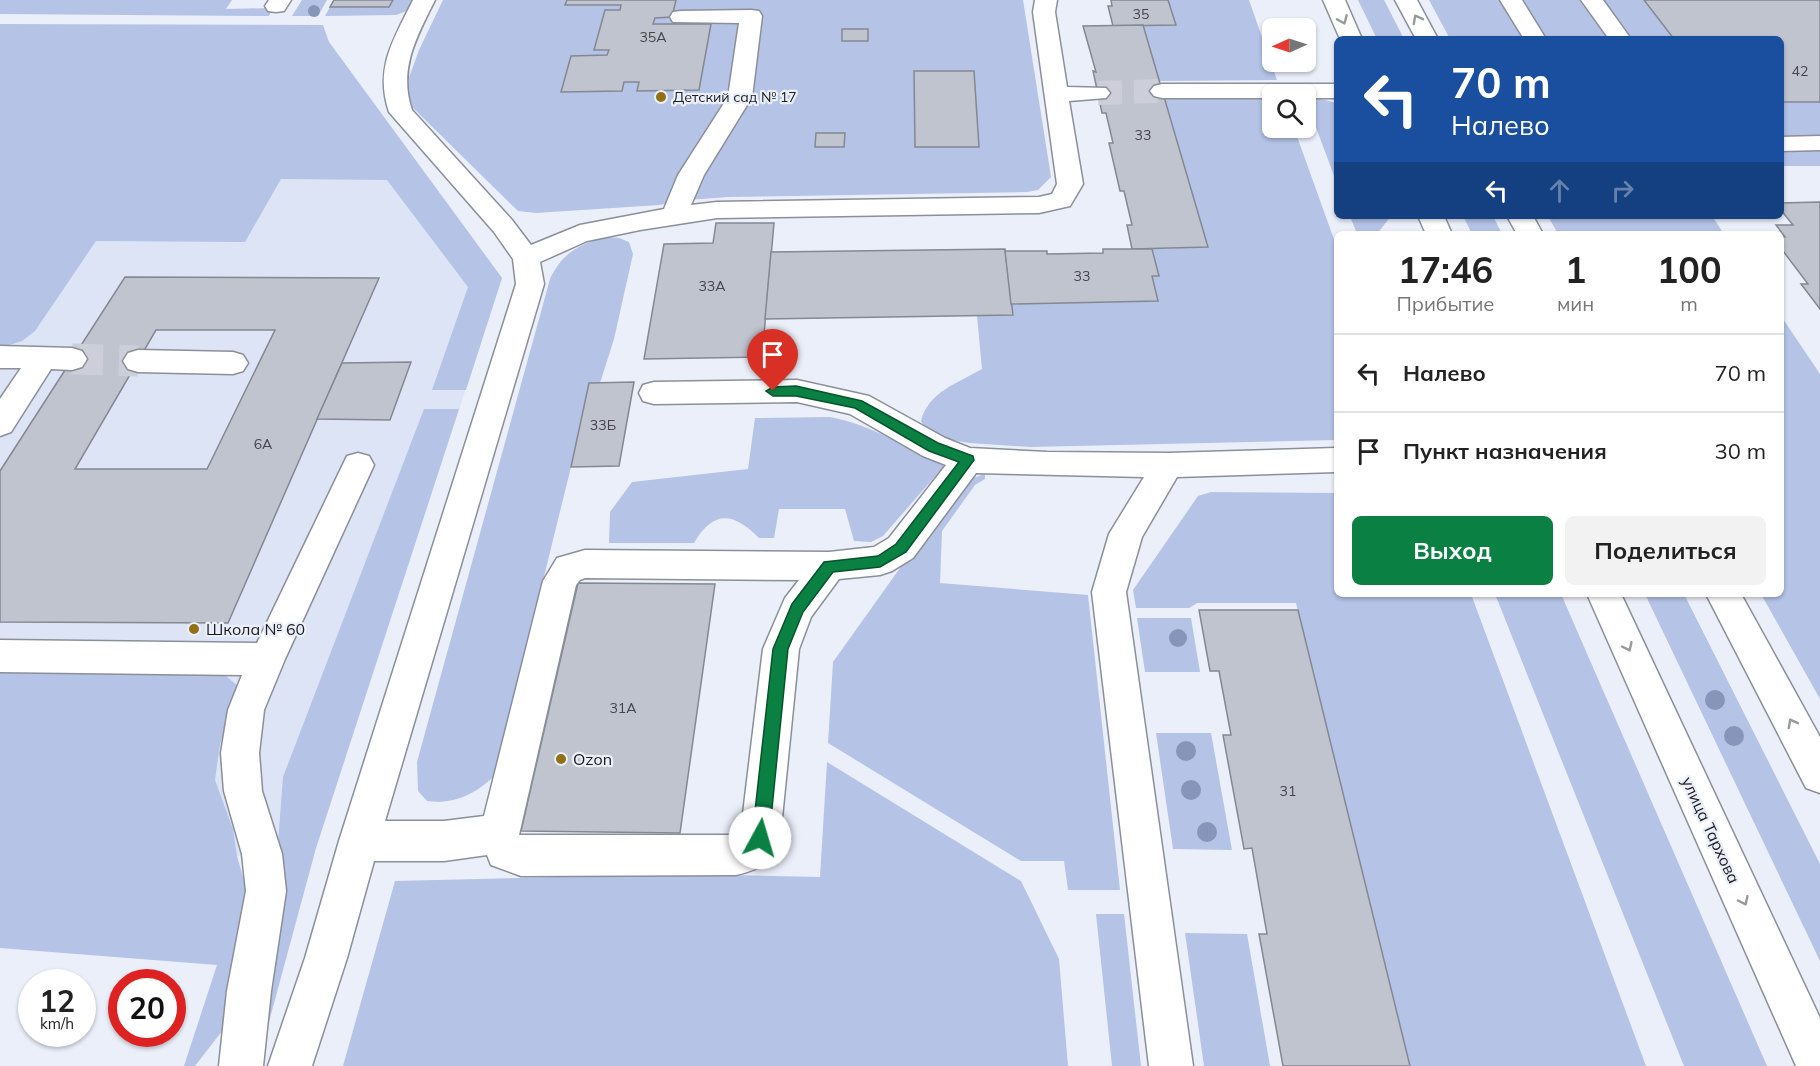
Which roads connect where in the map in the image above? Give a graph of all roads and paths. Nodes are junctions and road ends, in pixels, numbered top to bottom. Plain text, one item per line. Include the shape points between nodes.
1 (424, 0) edge
2 (1046, 0) edge
3 (1334, 0) edge
4 (1406, 0) edge
5 (1510, 0) edge
6 (1592, 0) edge
7 (681, 17) dead end
8 (1350, 36) edge
9 (1425, 36) edge
10 (1533, 36) edge
11 (1618, 36) edge
12 (1162, 91) tunnel mouth
13 (1334, 91) edge
14 (1098, 93) tunnel mouth
15 (1056, 94) junction
16 (1820, 143) edge
17 (1784, 144) edge
18 (674, 216) junction
19 (526, 258) junction
20 (0, 357) edge
21 (42, 358) junction
22 (72, 359) tunnel mouth
23 (138, 361) tunnel mouth
24 (233, 363) dead end
25 (654, 393) dead end
26 (0, 424) edge
27 (968, 460) junction
28 (1334, 460) edge
29 (358, 465) dead end
30 (1168, 465) junction
31 (829, 566) junction
32 (1605, 597) edge
33 (1725, 597) edge
34 (0, 656) edge
35 (267, 659) junction
36 (1820, 774) edge
37 (499, 834) junction
38 (359, 841) junction
39 (241, 1066) edge
40 (290, 1066) edge
41 (1171, 1066) edge
42 (1819, 1066) edge

1 - 19 main road via 394,66 394,96 401,112 503,226
2 - 15 main road via 1044,12
3 -> 8 main road
9 -> 4 main road
5 - 10 main road
6 - 11 main road
7 - 18 main road via 751,16 740,97 691,176
12 - 13 main road
14 - 15 main road
15 - 18 main road via 1070,184 1061,200 1039,205 717,210
16 - 17 main road
18 - 19 main road via 580,234
19 - 38 main road via 530,284
20 - 21 main road
21 - 22 main road
21 - 26 main road
23 - 24 main road
25 - 27 main road via 796,391 858,404 933,447
27 - 30 main road
27 - 31 main road via 901,548 880,561
28 - 30 main road
29 - 35 main road
30 - 41 main road via 1126,534 1109,592
31 - 37 main road via 585,564 569,568 560,581
31 - 37 main road via 797,609 781,649 760,838 749,852 520,856 505,851
32 -> 42 main road, улица Тархова
36 -> 33 main road
34 - 35 main road
35 - 39 main road via 246,710 240,753 243,791 262,854 266,891
37 - 38 main road via 444,841
38 - 40 main road

